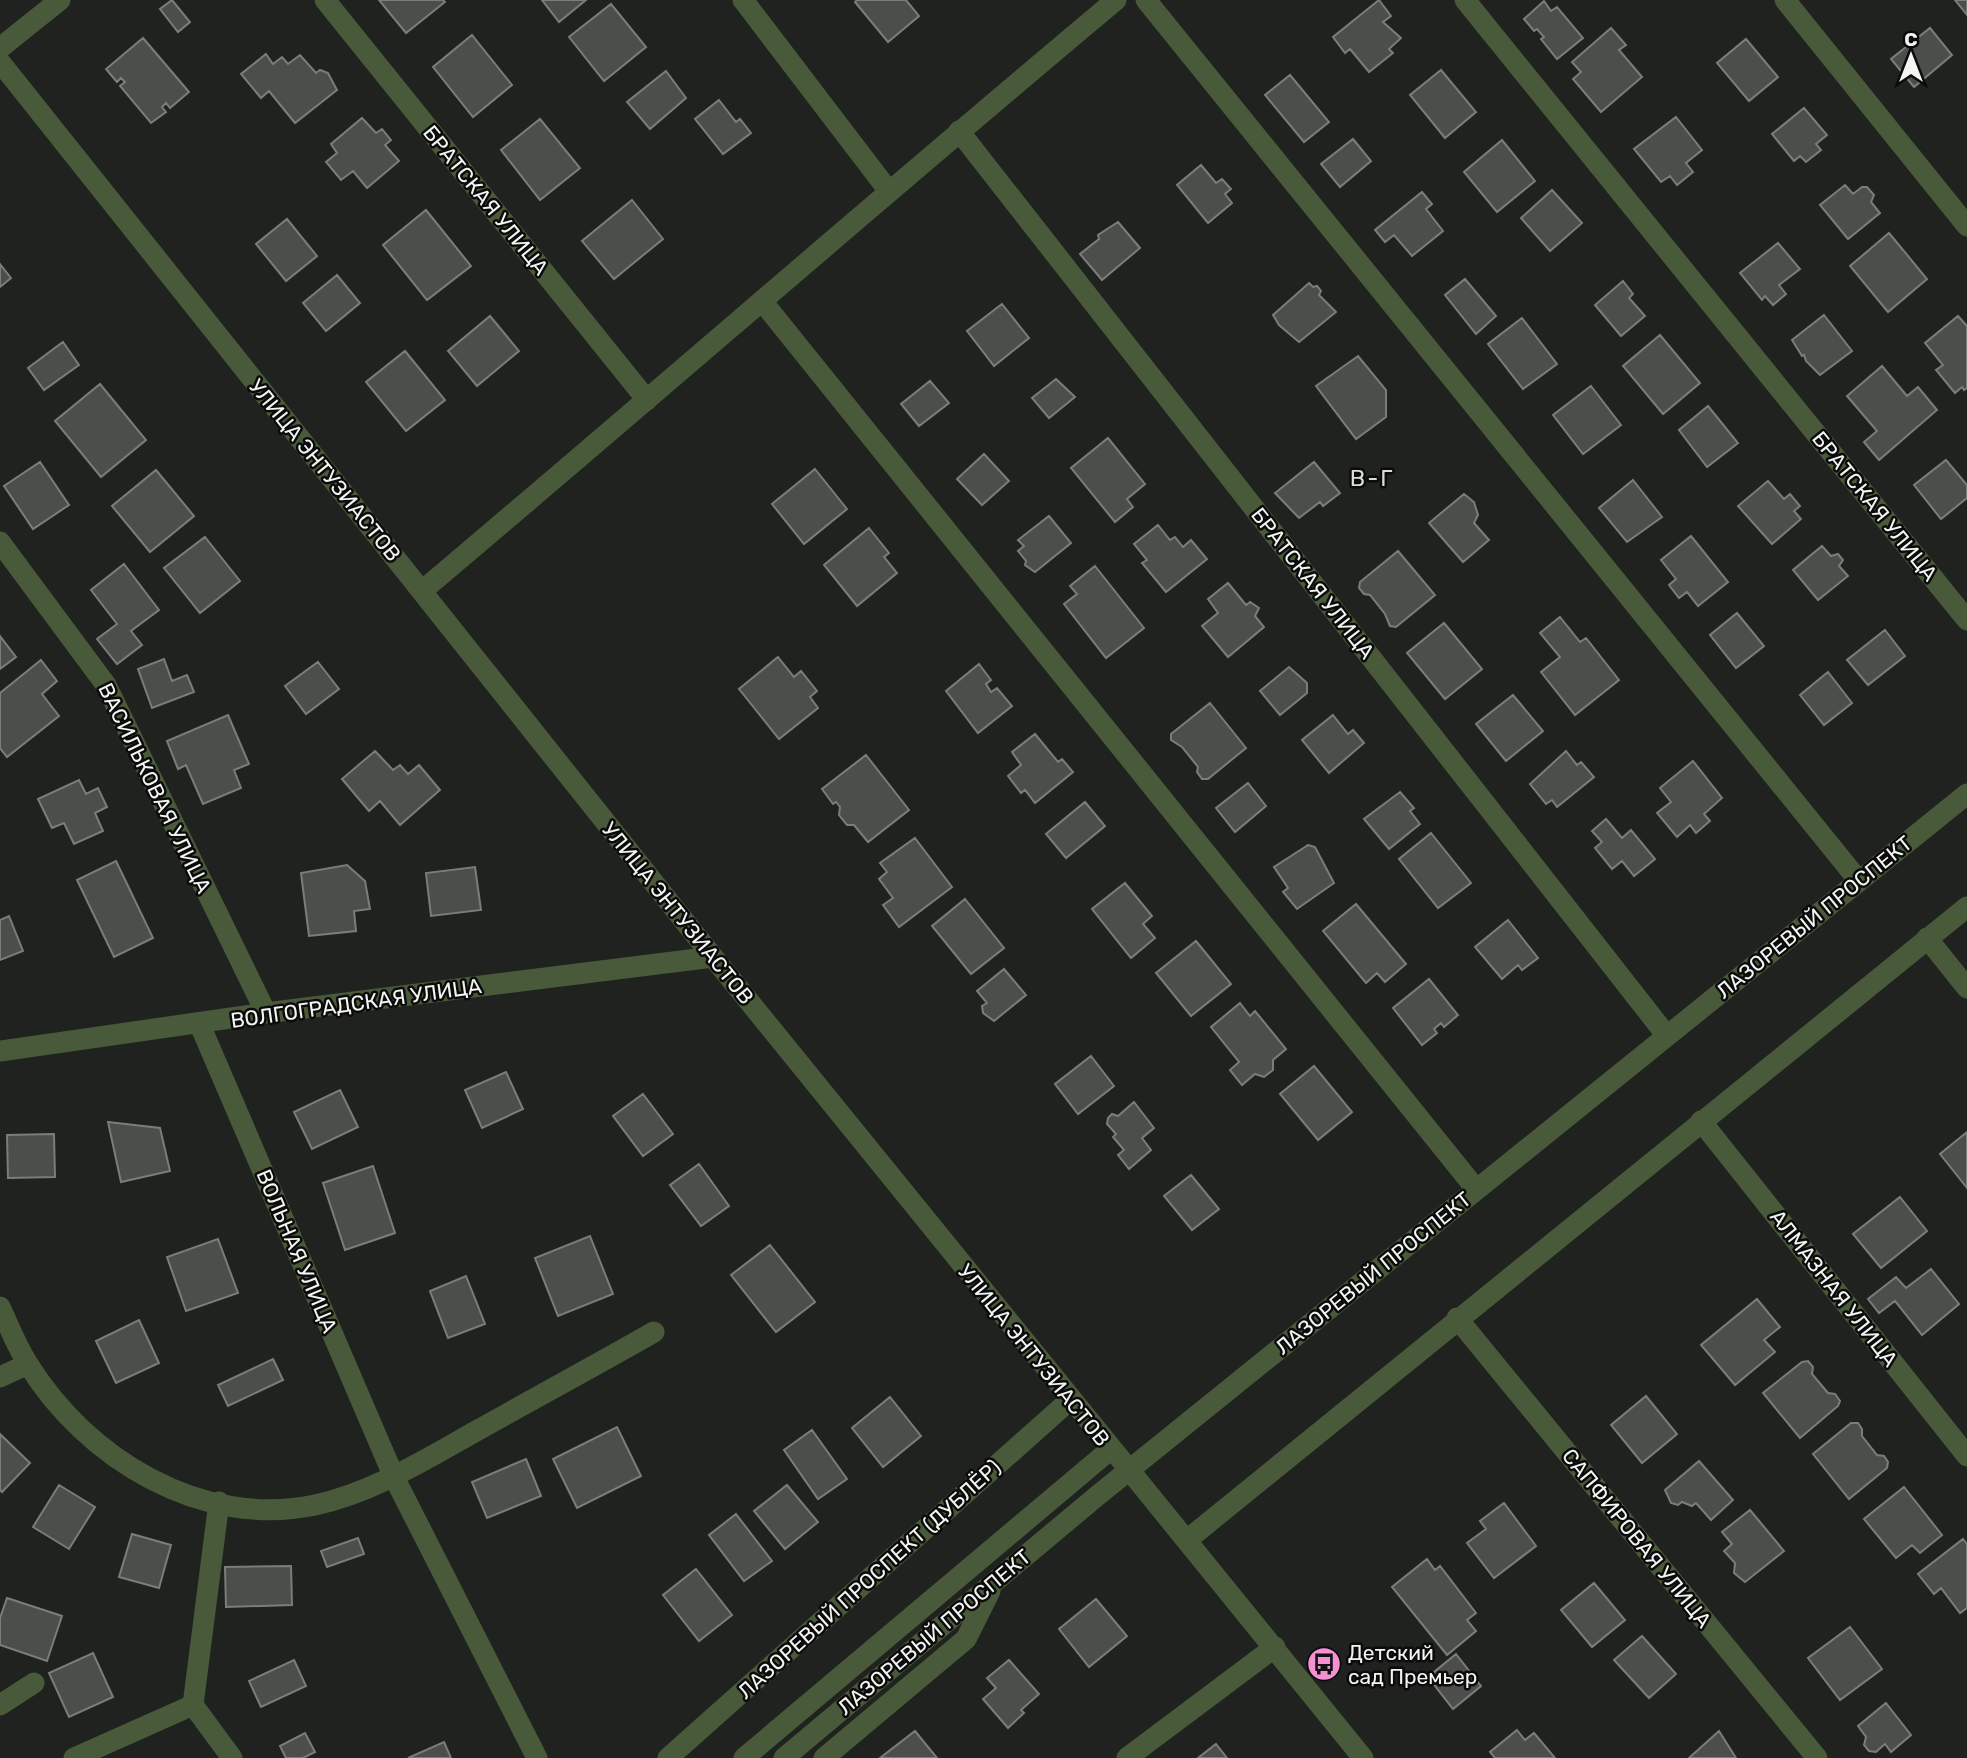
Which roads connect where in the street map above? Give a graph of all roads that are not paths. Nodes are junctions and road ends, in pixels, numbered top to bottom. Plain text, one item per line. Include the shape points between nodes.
1 (60, 0) edge
2 (325, 0) edge
3 (743, 0) edge
4 (1116, 0) edge
5 (1146, 0) edge
6 (1465, 0) edge
7 (1786, 0) edge
8 (0, 48) edge
9 (0, 62) edge
10 (959, 131) junction
11 (888, 190) junction
12 (1967, 226) edge
13 (761, 301) junction
14 (647, 400) junction
15 (0, 542) edge
16 (422, 591) junction
17 (1967, 620) edge
18 (1967, 794) edge
19 (1859, 881) junction
20 (1967, 906) edge
21 (1927, 938) junction
22 (713, 957) junction
23 (1967, 988) edge
24 (266, 1013) junction
25 (200, 1025) junction
26 (1667, 1035) junction
27 (0, 1051) edge
28 (1701, 1121) junction
29 (1476, 1189) junction
30 (0, 1307) edge
31 (1457, 1318) junction
32 (654, 1332) dead end
33 (28, 1364) junction
34 (0, 1377) edge
35 (1070, 1400) junction
36 (1111, 1449) junction
37 (1967, 1456) edge
38 (1129, 1471) junction
39 (394, 1477) junction
40 (219, 1502) junction
41 (1187, 1540) junction
42 (994, 1582) junction
43 (1275, 1647) junction
44 (34, 1683) dead end
45 (0, 1705) edge
46 (193, 1705) junction
47 (74, 1758) edge
48 (232, 1758) edge
49 (537, 1758) edge
50 (668, 1758) edge
51 (744, 1758) edge
52 (784, 1758) edge
53 (824, 1758) edge
54 (1127, 1758) edge
55 (1363, 1758) edge
56 (1816, 1758) edge

1 - 8 street
2 - 14 street, БРАТСКАЯ УЛИЦА
3 - 11 street
4 - 10 street
5 - 19 street
6 - 17 street, БРАТСКАЯ УЛИЦА
7 - 12 street
9 - 16 street, УЛИЦА ЭНТУЗИАСТОВ
10 - 11 street
10 - 26 street, БРАТСКАЯ УЛИЦА
11 - 13 street
13 - 14 street
13 - 29 street
14 - 16 street
15 - 24 street, ВАСИЛЬКОВАЯ УЛИЦА via 106,685
16 - 22 street, УЛИЦА ЭНТУЗИАСТОВ
18 - 19 street, ЛАЗОРЕВЫЙ ПРОСПЕКТ
19 - 26 street, ЛАЗОРЕВЫЙ ПРОСПЕКТ
20 - 21 street
21 - 23 street
21 - 28 street
22 - 24 street, ВОЛГОГРАДСКАЯ УЛИЦА
22 - 35 street, УЛИЦА ЭНТУЗИАСТОВ
24 - 25 street, ВОЛГОГРАДСКАЯ УЛИЦА
25 - 27 street, ВОЛГОГРАДСКАЯ УЛИЦА
25 - 39 street, ВОЛЬНАЯ УЛИЦА
26 - 29 street, ЛАЗОРЕВЫЙ ПРОСПЕКТ
28 - 31 street
28 - 37 street, АЛМАЗНАЯ УЛИЦА
29 - 38 street, ЛАЗОРЕВЫЙ ПРОСПЕКТ
30 - 33 street
31 - 41 street
31 - 56 street, САПФИРОВАЯ УЛИЦА
32 - 39 street
33 - 34 street
33 - 40 street via 76,1426 124,1466 196,1499
35 - 36 street, УЛИЦА ЭНТУЗИАСТОВ
35 - 50 street, ЛАЗОРЕВЫЙ ПРОСПЕКТ (ДУБЛЁР)
36 - 38 street, УЛИЦА ЭНТУЗИАСТОВ
36 - 51 street, ЛАЗОРЕВЫЙ ПРОСПЕКТ
38 - 41 street, УЛИЦА ЭНТУЗИАСТОВ
38 - 42 street, ЛАЗОРЕВЫЙ ПРОСПЕКТ
39 - 40 street via 314,1505 263,1509
39 - 49 street, ВОЛЬНАЯ УЛИЦА
40 - 46 street
41 - 43 street, УЛИЦА ЭНТУЗИАСТОВ
42 - 52 street, ЛАЗОРЕВЫЙ ПРОСПЕКТ
42 - 53 street via 966,1639
43 - 54 street
43 - 55 street, УЛИЦА ЭНТУЗИАСТОВ
44 - 45 street
46 - 47 street
46 - 48 street

